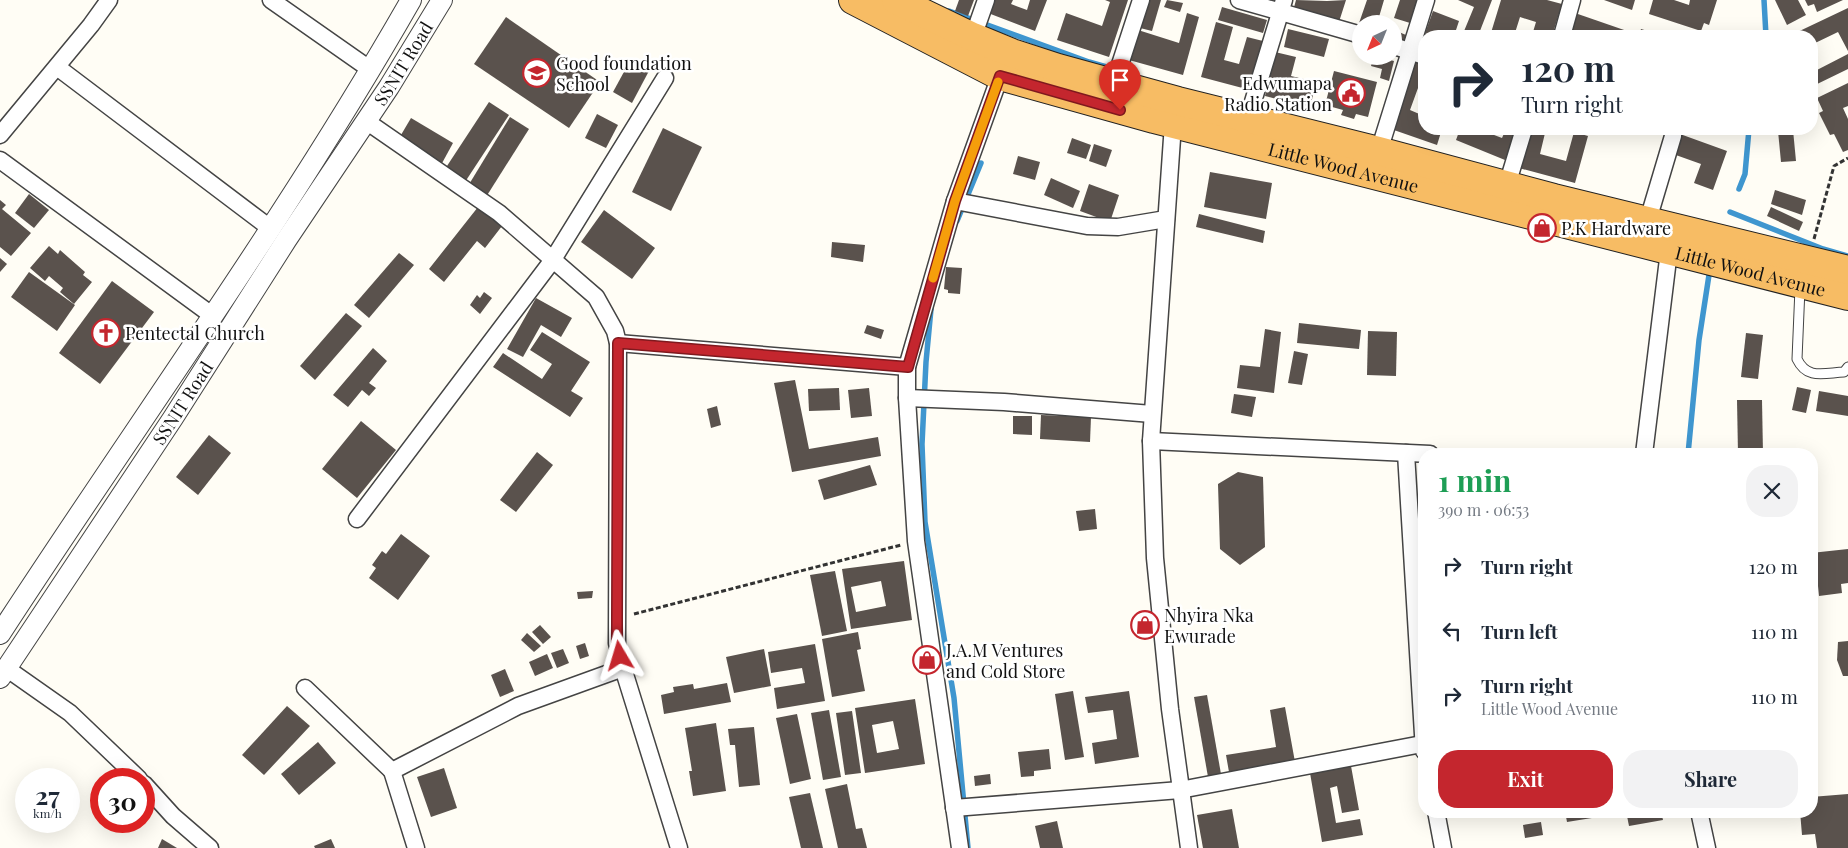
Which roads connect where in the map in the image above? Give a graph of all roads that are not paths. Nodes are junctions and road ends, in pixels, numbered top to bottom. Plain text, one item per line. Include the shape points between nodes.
1 (109, 0) edge
2 (271, 0) edge
3 (411, 0) edge
4 (442, 0) edge
5 (853, 0) edge
6 (896, 0) edge
7 (986, 0) edge
8 (1141, 0) edge
9 (1239, 0) edge
10 (1426, 0) edge
11 (1572, 0) edge
12 (1282, 6) edge
13 (1421, 30) edge
14 (1564, 30) edge
15 (1352, 32) edge
16 (973, 37) junction
17 (1402, 49) edge
18 (1417, 54) edge
19 (57, 68) junction
20 (372, 70) junction
21 (1000, 76) junction
22 (665, 78) dead end
23 (1114, 84) junction
24 (1248, 118) junction
25 (366, 121) junction
26 (1173, 124) junction
27 (0, 135) edge
28 (1522, 135) edge
29 (1672, 135) edge
30 (1379, 151) junction
31 (0, 160) edge
32 (1507, 185) junction
33 (955, 201) junction
34 (1166, 218) junction
35 (1648, 220) junction
36 (270, 228) junction
37 (1669, 251) junction
38 (552, 261) junction
39 (1848, 270) edge
40 (1804, 272) junction
41 (1848, 296) edge
42 (213, 316) junction
43 (618, 343) junction
44 (908, 367) junction
45 (1848, 367) edge
46 (908, 398) junction
47 (1152, 414) junction
48 (1151, 441) junction
49 (1645, 448) edge
50 (1406, 453) junction
51 (1418, 454) edge
52 (357, 519) dead end
53 (0, 634) edge
54 (1418, 661) edge
55 (623, 668) junction
56 (3, 673) edge
57 (305, 688) dead end
58 (1418, 748) edge
59 (128, 768) edge
60 (392, 771) junction
61 (1180, 790) junction
62 (155, 796) edge
63 (954, 808) junction
64 (1437, 818) edge
65 (1701, 818) edge
66 (210, 848) edge
67 (416, 848) edge
68 (679, 848) edge
69 (960, 848) edge
70 (1189, 848) edge
71 (1443, 848) edge
72 (1707, 848) edge

1 - 19 street
2 - 20 street
3 - 20 street, SSNIT Road
4 - 25 street, SSNIT Road
5 - 21 highway, Little Wood Avenue
6 - 16 highway, Little Wood Avenue
7 - 16 street
8 - 23 street
9 - 12 street
10 - 13 street
11 - 14 street
12 - 15 street
12 - 24 street
16 - 23 highway, Little Wood Avenue via 1012,53
17 - 18 street
18 - 30 street
19 - 27 street
19 - 36 street
20 - 36 street, SSNIT Road
21 - 26 highway, Little Wood Avenue
21 - 33 street
22 - 38 street
23 - 24 highway, Little Wood Avenue
24 - 30 highway, Little Wood Avenue
25 - 38 street via 499,213
25 - 56 street, SSNIT Road
26 - 34 street
26 - 37 highway, Little Wood Avenue
28 - 32 street
29 - 35 street
30 - 32 highway, Little Wood Avenue
31 - 42 street
32 - 35 highway, Little Wood Avenue
33 - 34 street via 1087,226 1118,226
33 - 44 street
34 - 47 street
35 - 40 highway, Little Wood Avenue
36 - 42 street, SSNIT Road
37 - 40 highway, Little Wood Avenue
37 - 49 street
38 - 43 street via 596,297
38 - 52 street
39 - 40 highway, Little Wood Avenue
40 - 41 highway, Little Wood Avenue
40 - 45 lane via 1797,359 1802,369 1811,373 1844,372
42 - 53 street, SSNIT Road
43 - 44 street
43 - 55 street via 617,643
44 - 46 street
46 - 47 street
46 - 63 street via 916,541
47 - 48 street
48 - 50 street
48 - 61 street via 1155,558
50 - 51 street
50 - 54 street
55 - 60 street via 518,706
55 - 68 street
56 - 59 street via 70,713
57 - 60 street
58 - 61 street
60 - 67 street
61 - 63 street
61 - 70 street
62 - 66 street
63 - 69 street
64 - 71 street
65 - 72 street

